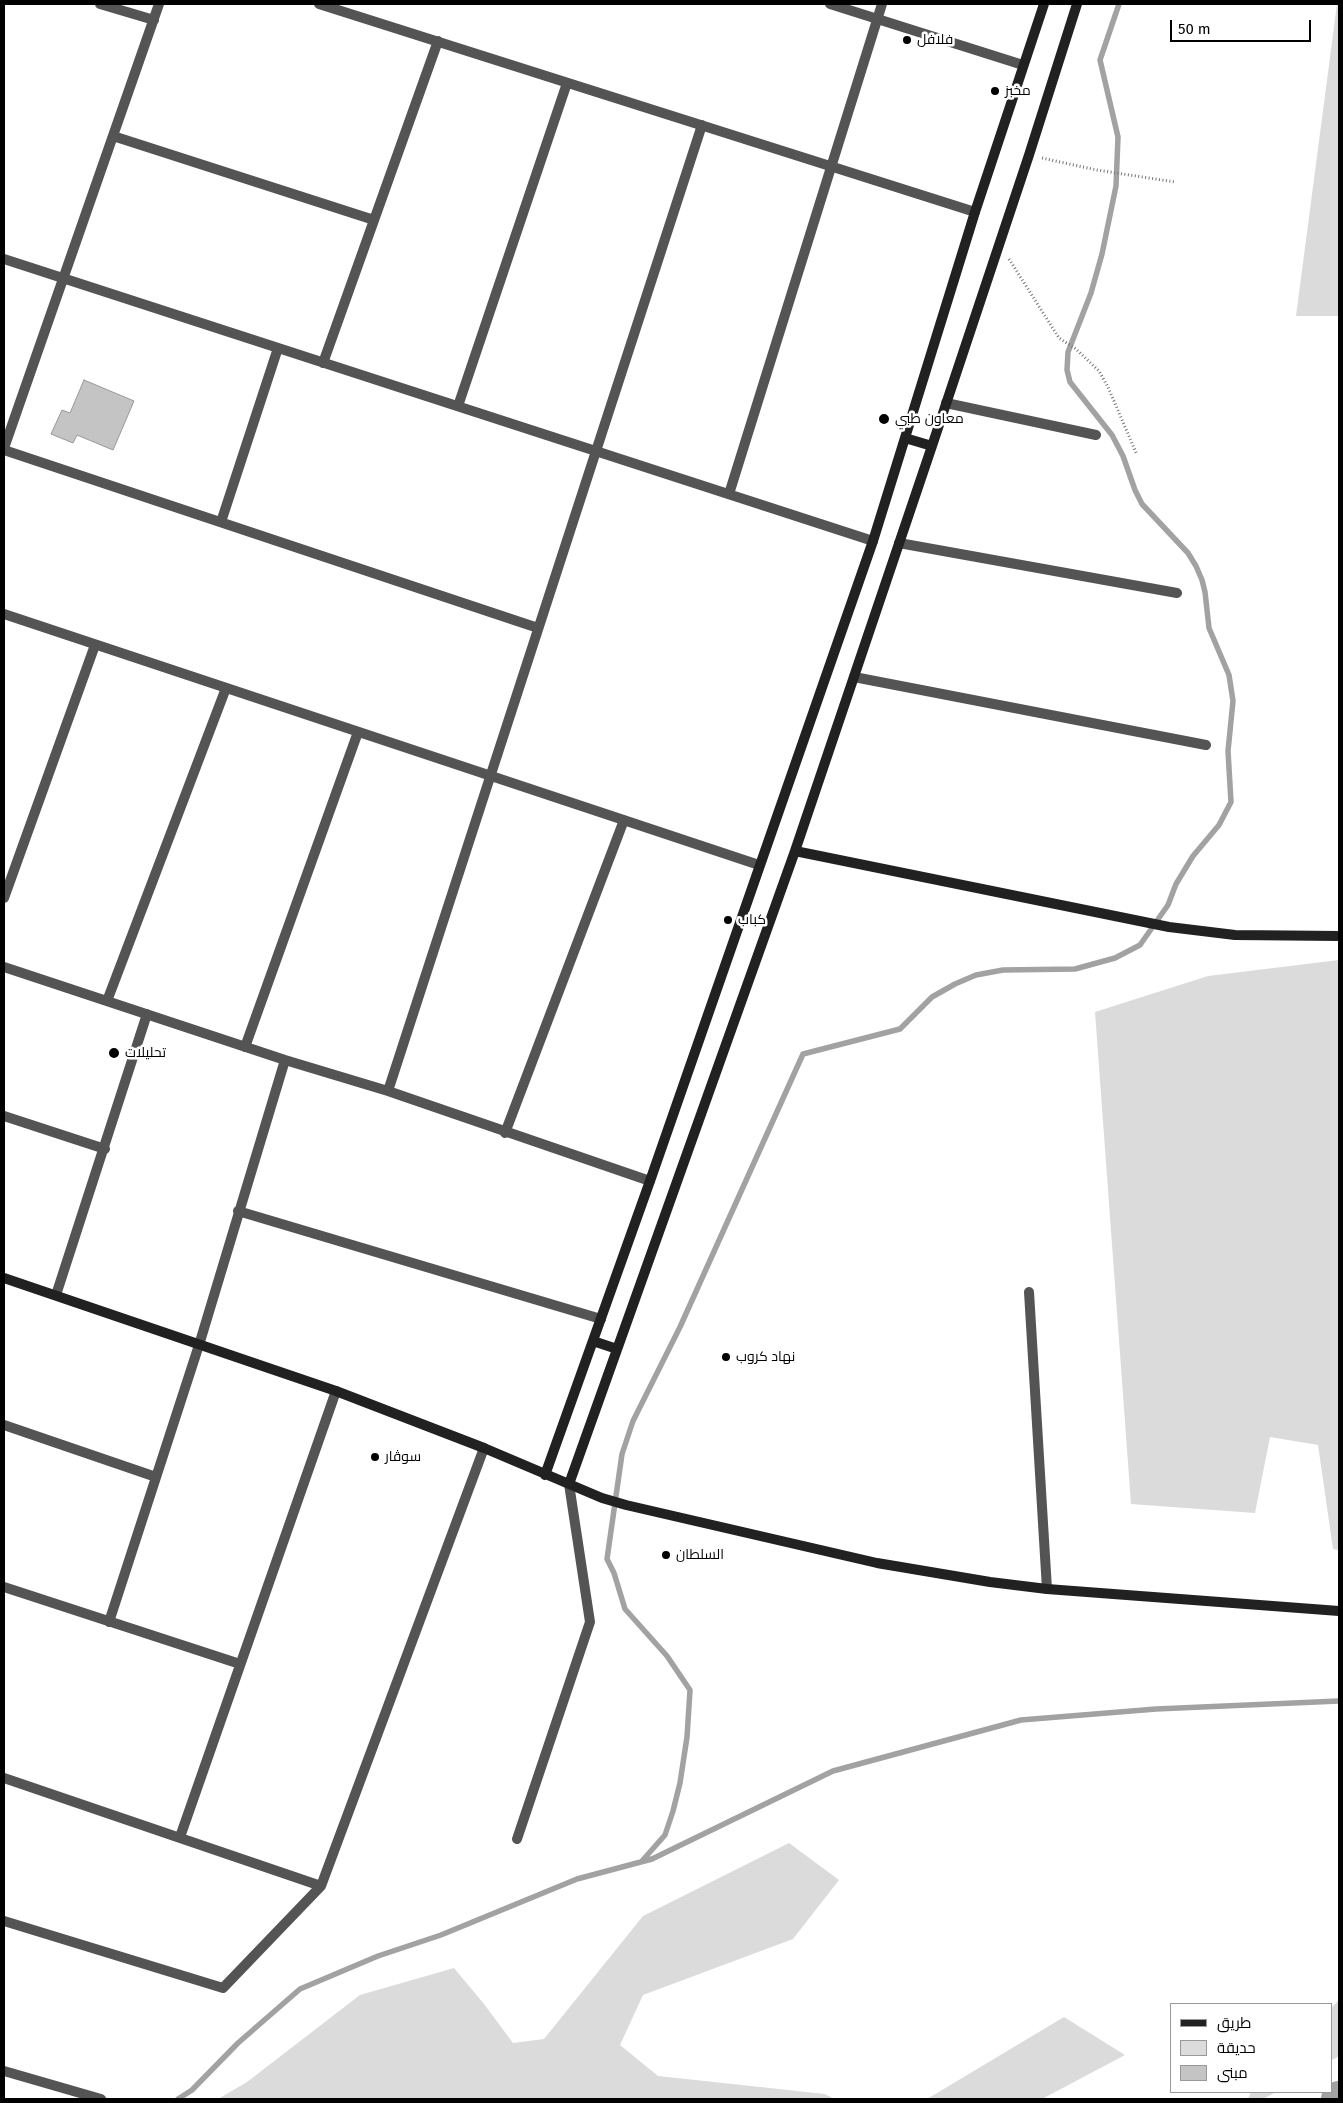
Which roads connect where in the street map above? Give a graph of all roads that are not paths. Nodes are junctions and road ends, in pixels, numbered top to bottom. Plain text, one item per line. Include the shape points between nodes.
1 (100, 4) edge
2 (159, 4) edge
3 (320, 4) edge
4 (830, 4) edge
5 (882, 4) edge
6 (1044, 4) edge
7 (1077, 4) edge
8 (878, 19) junction
9 (154, 20) junction
10 (438, 41) junction
11 (1023, 66) junction
12 (567, 82) junction
13 (702, 125) junction
14 (113, 136) junction
15 (830, 166) junction
16 (975, 212) junction
17 (374, 220) junction
18 (4, 259) edge
19 (63, 278) junction
20 (278, 348) junction
21 (323, 363) junction
22 (946, 403) junction
23 (458, 406) junction
24 (1096, 435) dead end
25 (905, 438) junction
26 (932, 446) junction
27 (4, 449) edge
28 (596, 451) junction
29 (730, 494) junction
30 (221, 522) junction
31 (873, 541) junction
32 (900, 543) junction
33 (1178, 593) dead end
34 (4, 614) edge
35 (538, 628) junction
36 (95, 645) junction
37 (854, 677) junction
38 (226, 688) junction
39 (358, 732) junction
40 (1206, 745) dead end
41 (490, 776) junction
42 (624, 820) junction
43 (795, 851) junction
44 (760, 866) junction
45 (4, 898) edge
46 (1339, 936) edge
47 (4, 967) edge
48 (107, 1001) junction
49 (147, 1014) junction
50 (245, 1046) junction
51 (285, 1060) junction
52 (388, 1092) junction
53 (4, 1116) edge
54 (505, 1133) junction
55 (105, 1149) junction
56 (650, 1181) junction
57 (238, 1211) junction
58 (4, 1278) edge
59 (1029, 1292) dead end
60 (56, 1295) junction
61 (601, 1319) junction
62 (593, 1341) junction
63 (198, 1345) junction
64 (617, 1349) junction
65 (336, 1391) junction
66 (4, 1425) edge
67 (484, 1448) junction
68 (545, 1475) junction
69 (156, 1477) junction
70 (569, 1484) junction
71 (4, 1587) edge
72 (1047, 1589) junction
73 (1339, 1611) edge
74 (109, 1622) junction
75 (240, 1664) junction
76 (4, 1778) edge
77 (180, 1838) junction
78 (517, 1839) dead end
79 (321, 1886) junction
80 (4, 1921) edge
81 (4, 2071) edge
82 (101, 2099) edge

1 - 9 street
2 - 9 street
3 - 10 street
4 - 8 street
5 - 8 street
6 - 11 main road
7 - 22 main road
8 - 11 street
8 - 15 street
9 - 14 street
10 - 12 street
10 - 17 street
11 - 16 main road
12 - 13 street
12 - 23 street
13 - 15 street
13 - 28 street
14 - 17 street
14 - 19 street
15 - 16 street
15 - 29 street
16 - 25 main road
17 - 21 street
18 - 19 street
19 - 20 street
19 - 27 street
20 - 21 street
20 - 30 street
21 - 23 street
22 - 24 street
22 - 26 main road
23 - 28 street
25 - 26 main road
25 - 31 main road
26 - 32 main road
27 - 30 street
28 - 29 street
28 - 35 street
29 - 31 street
30 - 35 street
31 - 44 main road
32 - 33 street
32 - 37 main road
34 - 36 street
35 - 41 street
36 - 38 street
36 - 45 street
37 - 40 street
37 - 43 main road
38 - 39 street
38 - 48 street
39 - 41 street
39 - 50 street
41 - 42 street
41 - 52 street
42 - 44 street
42 - 54 street
43 - 46 main road via 1169,927 1236,935
43 - 64 main road
44 - 56 main road
47 - 48 street
48 - 49 street
49 - 50 street
49 - 55 street
50 - 51 street
51 - 52 street
51 - 57 street
52 - 54 street
53 - 55 street
54 - 56 street
55 - 60 street
56 - 61 main road
57 - 61 street
57 - 63 street
58 - 60 main road
59 - 72 street
60 - 63 main road
61 - 62 main road
62 - 64 main road
62 - 68 main road
63 - 65 main road
63 - 69 street
64 - 70 main road
65 - 67 main road
65 - 75 street
66 - 69 street
67 - 68 main road
67 - 79 street
68 - 70 main road
69 - 74 street
70 - 72 main road via 626,1505 876,1563
70 - 78 street via 590,1622
71 - 74 street
72 - 73 main road
74 - 75 street
75 - 77 street
76 - 77 street
77 - 79 street
79 - 80 street via 223,1988
81 - 82 street

